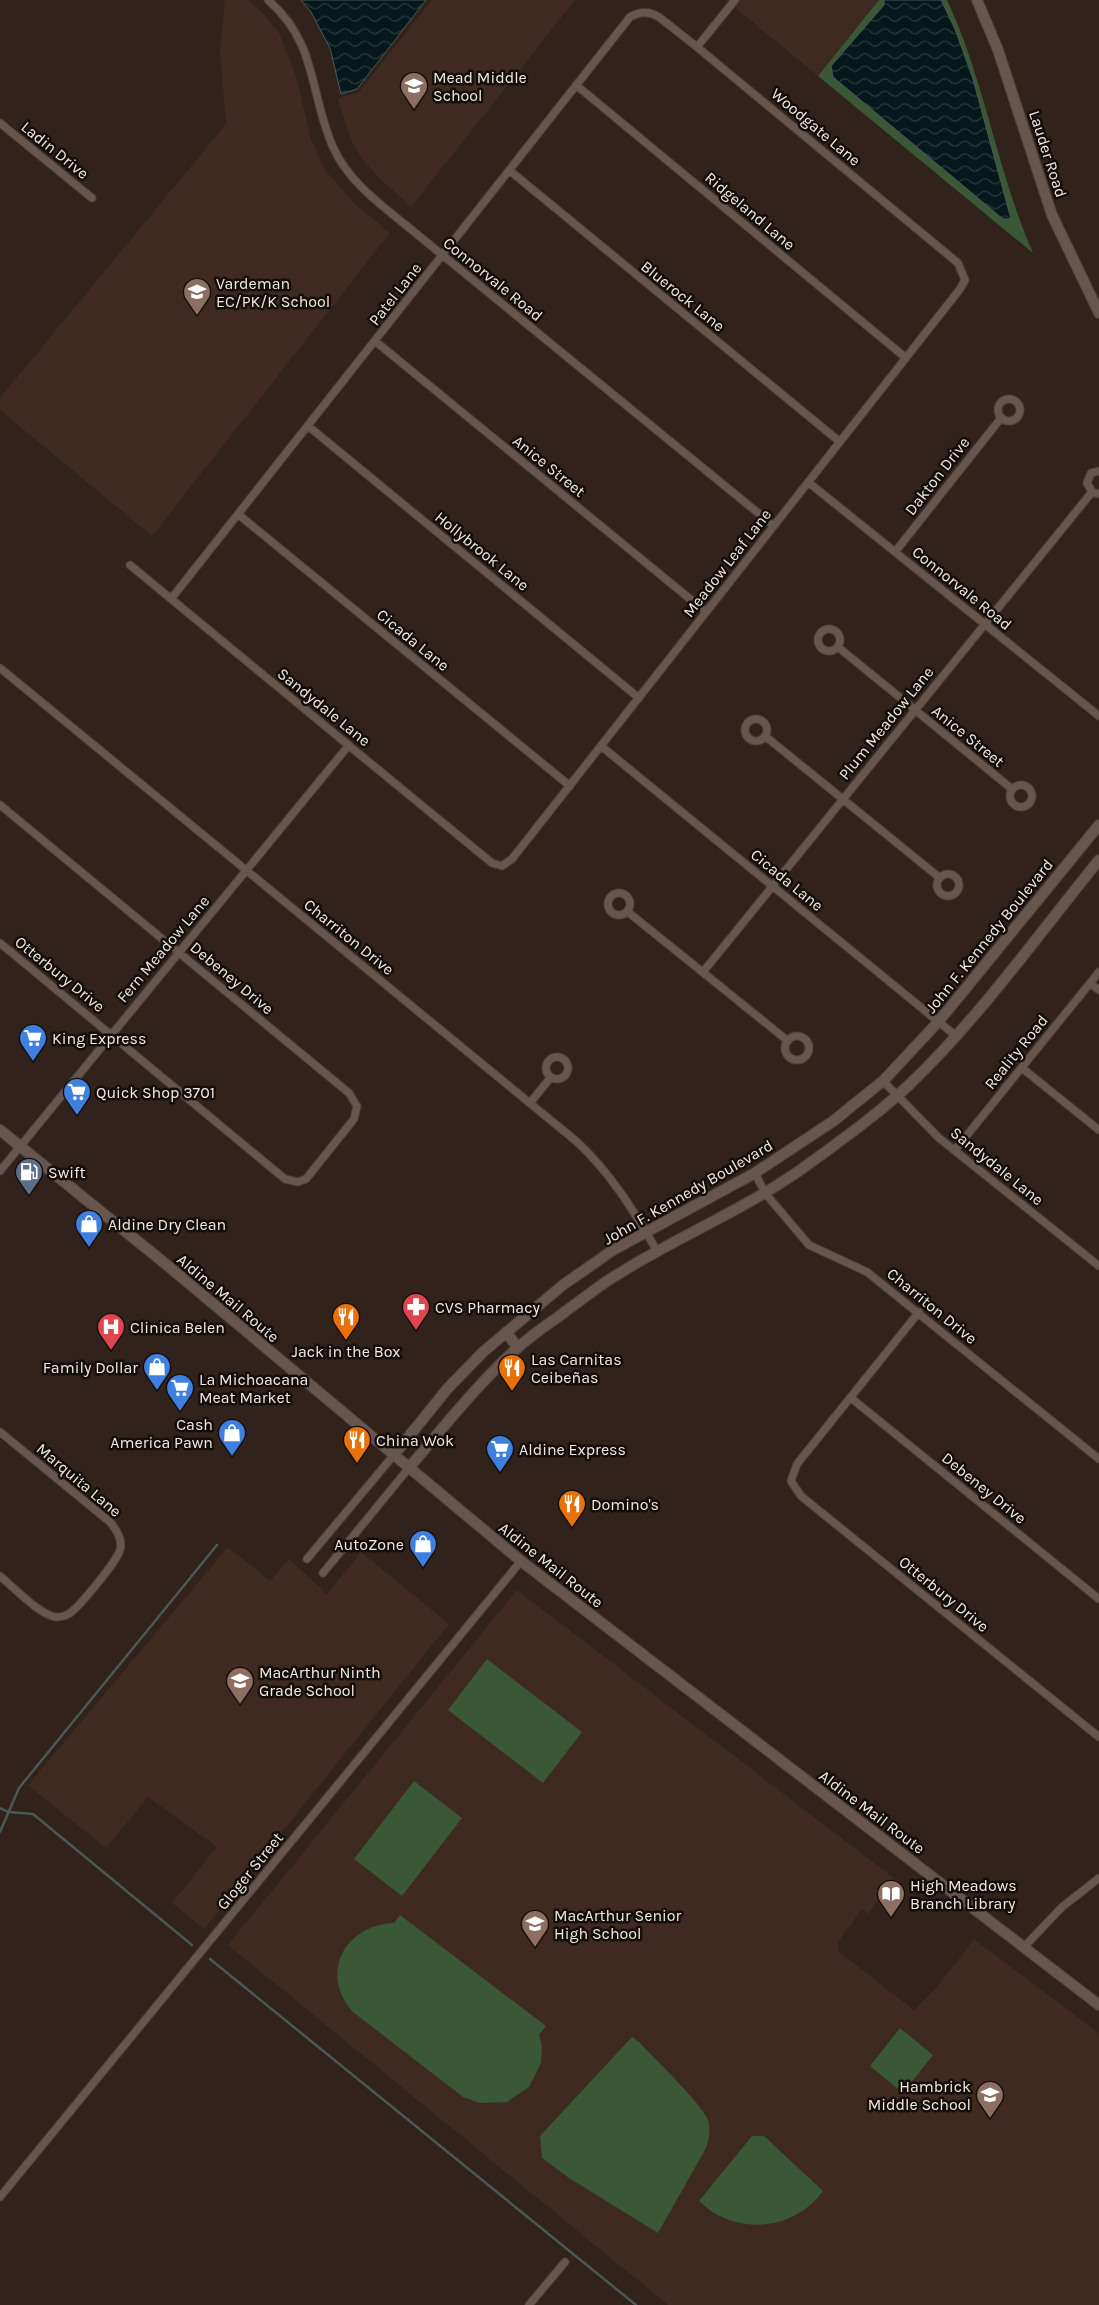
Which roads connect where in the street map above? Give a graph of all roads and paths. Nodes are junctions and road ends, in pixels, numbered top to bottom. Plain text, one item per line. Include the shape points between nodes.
1 (268, 0) edge
2 (735, 0) edge
3 (977, 0) edge
4 (644, 12) joint
5 (697, 46) junction
6 (576, 86) junction
7 (0, 123) edge
8 (510, 170) junction
9 (92, 198) dead end
10 (442, 255) junction
11 (963, 272) joint
12 (1099, 313) edge
13 (375, 341) junction
14 (906, 358) junction
15 (1001, 418) dead end
16 (308, 426) junction
17 (840, 442) junction
18 (1099, 471) edge
19 (808, 482) junction
20 (1095, 493) edge
21 (239, 515) junction
22 (774, 526) junction
23 (895, 552) junction
24 (130, 565) dead end
25 (172, 599) junction
26 (706, 612) junction
27 (984, 624) junction
28 (838, 647) dead end
29 (0, 668) edge
30 (639, 698) junction
31 (915, 710) junction
32 (1099, 716) edge
33 (765, 736) dead end
34 (349, 745) junction
35 (601, 746) junction
36 (570, 786) junction
37 (1012, 789) dead end
38 (842, 799) junction
39 (0, 805) edge
40 (1099, 825) edge
41 (1099, 860) edge
42 (502, 866) joint
43 (247, 871) junction
44 (940, 878) dead end
45 (772, 886) junction
46 (628, 912) dead end
47 (0, 943) edge
48 (178, 951) junction
49 (703, 972) junction
50 (1099, 972) edge
51 (1090, 983) junction
52 (1099, 990) edge
53 (939, 1021) junction
54 (111, 1034) junction
55 (956, 1036) junction
56 (788, 1041) dead end
57 (1022, 1068) junction
58 (550, 1076) dead end
59 (883, 1081) junction
60 (896, 1095) junction
61 (530, 1103) junction
62 (0, 1130) edge
63 (1099, 1130) edge
64 (20, 1146) junction
65 (332, 1148) joint
66 (955, 1150) junction
67 (0, 1170) edge
68 (755, 1173) junction
69 (765, 1193) junction
70 (646, 1232) junction
71 (657, 1251) junction
72 (1099, 1266) edge
73 (919, 1312) junction
74 (506, 1332) junction
75 (518, 1348) junction
76 (851, 1398) junction
77 (0, 1432) edge
78 (393, 1456) junction
79 (1099, 1459) edge
80 (408, 1469) junction
81 (307, 1559) dead end
82 (521, 1562) junction
83 (323, 1573) dead end
84 (0, 1576) edge
85 (1099, 1599) edge
86 (1099, 1736) edge
87 (1099, 1878) edge
88 (1024, 1947) junction
89 (1099, 2005) edge
90 (0, 2197) edge
91 (565, 2262) dead end
92 (529, 2305) edge

1 - 10 street, Connorvale Road via 296,32 309,60 333,149 350,174
2 - 5 street
3 - 12 main road, Lauder Road via 998,50 1052,214
4 - 5 street, Woodgate Lane via 659,17
4 - 6 street, Patel Lane via 630,17
5 - 11 street, Woodgate Lane via 958,263
6 - 8 street, Patel Lane
6 - 14 street, Ridgeland Lane
7 - 9 street, Ladin Drive
8 - 10 street, Patel Lane
8 - 17 street, Bluerock Lane
10 - 13 street, Patel Lane
10 - 22 street, Connorvale Road
11 - 14 street, Meadow Leaf Lane via 965,280 960,289
13 - 16 street, Patel Lane
13 - 26 street, Anice Street
14 - 17 street, Meadow Leaf Lane
15 - 23 street, Dakton Drive
16 - 21 street, Patel Lane
16 - 30 street, Hollybrook Lane
17 - 19 street, Meadow Leaf Lane
18 - 20 street, Plum Meadow Lane via 1091,473 1087,479 1087,486
19 - 22 street, Meadow Leaf Lane
19 - 23 street, Connorvale Road
20 - 27 street, Plum Meadow Lane
21 - 25 street, Patel Lane
21 - 36 street, Cicada Lane
22 - 26 street, Meadow Leaf Lane
23 - 27 street, Connorvale Road
24 - 25 street, Sandydale Lane
25 - 34 street, Sandydale Lane
26 - 30 street, Meadow Leaf Lane
27 - 31 street, Plum Meadow Lane
27 - 32 street, Connorvale Road
28 - 31 street, Anice Street
29 - 43 street, Charriton Drive
30 - 35 street, Meadow Leaf Lane
31 - 37 street, Anice Street
31 - 38 street, Plum Meadow Lane
33 - 38 street
34 - 42 street, Sandydale Lane via 492,863
34 - 43 street, Fern Meadow Lane
35 - 36 street, Meadow Leaf Lane
35 - 45 street, Cicada Lane
36 - 42 street, Meadow Leaf Lane via 512,859
38 - 44 street
38 - 45 street, Plum Meadow Lane
39 - 48 street, Debeney Drive
40 - 53 main road, John F. Kennedy Boulevard
41 - 55 main road
43 - 48 street, Fern Meadow Lane
43 - 61 street, Charriton Drive
45 - 49 street, Plum Meadow Lane
45 - 53 street, Cicada Lane
46 - 49 street
47 - 54 street, Otterbury Drive
48 - 54 street, Fern Meadow Lane
48 - 65 street, Debeney Drive via 354,1099 357,1112 354,1119
49 - 56 street
50 - 51 street, Reality Road
51 - 52 street
51 - 57 street, Reality Road
53 - 55 street, Cicada Lane
53 - 59 main road, John F. Kennedy Boulevard
54 - 64 street, Fern Meadow Lane
54 - 65 street, Otterbury Drive via 285,1179 298,1182 306,1179
55 - 60 main road
57 - 63 street
57 - 66 street, Reality Road
58 - 61 street
59 - 60 street, Sandydale Lane
59 - 68 main road, John F. Kennedy Boulevard via 832,1122
60 - 66 street, Sandydale Lane
60 - 69 main road via 808,1165
61 - 70 street, Charriton Drive via 595,1158
62 - 64 main road, Aldine Mail Route
64 - 67 street, Fern Meadow Lane
64 - 78 main road, Aldine Mail Route
66 - 72 street, Sandydale Lane
68 - 69 street, Charriton Drive
68 - 70 main road, John F. Kennedy Boulevard
69 - 71 main road
69 - 73 street, Charriton Drive via 808,1245 867,1272
70 - 71 street, Charriton Drive
70 - 74 main road, John F. Kennedy Boulevard via 613,1250 563,1285
71 - 75 main road via 617,1274
73 - 76 street
73 - 79 street, Charriton Drive
74 - 75 main road
74 - 78 main road, John F. Kennedy Boulevard via 448,1388
75 - 80 main road via 467,1400
76 - 85 street, Debeney Drive
76 - 86 street, Otterbury Drive via 798,1464 791,1481 801,1496
77 - 84 street, Marquita Lane via 110,1522 121,1544 116,1558 70,1613 62,1617 44,1612
78 - 80 main road, Aldine Mail Route
78 - 81 street, John F. Kennedy Boulevard
80 - 82 main road, Aldine Mail Route
80 - 83 street
82 - 88 main road, Aldine Mail Route
82 - 90 street, Gloger Street
87 - 88 street via 1062,1907
88 - 89 main road, Aldine Mail Route
91 - 92 street

